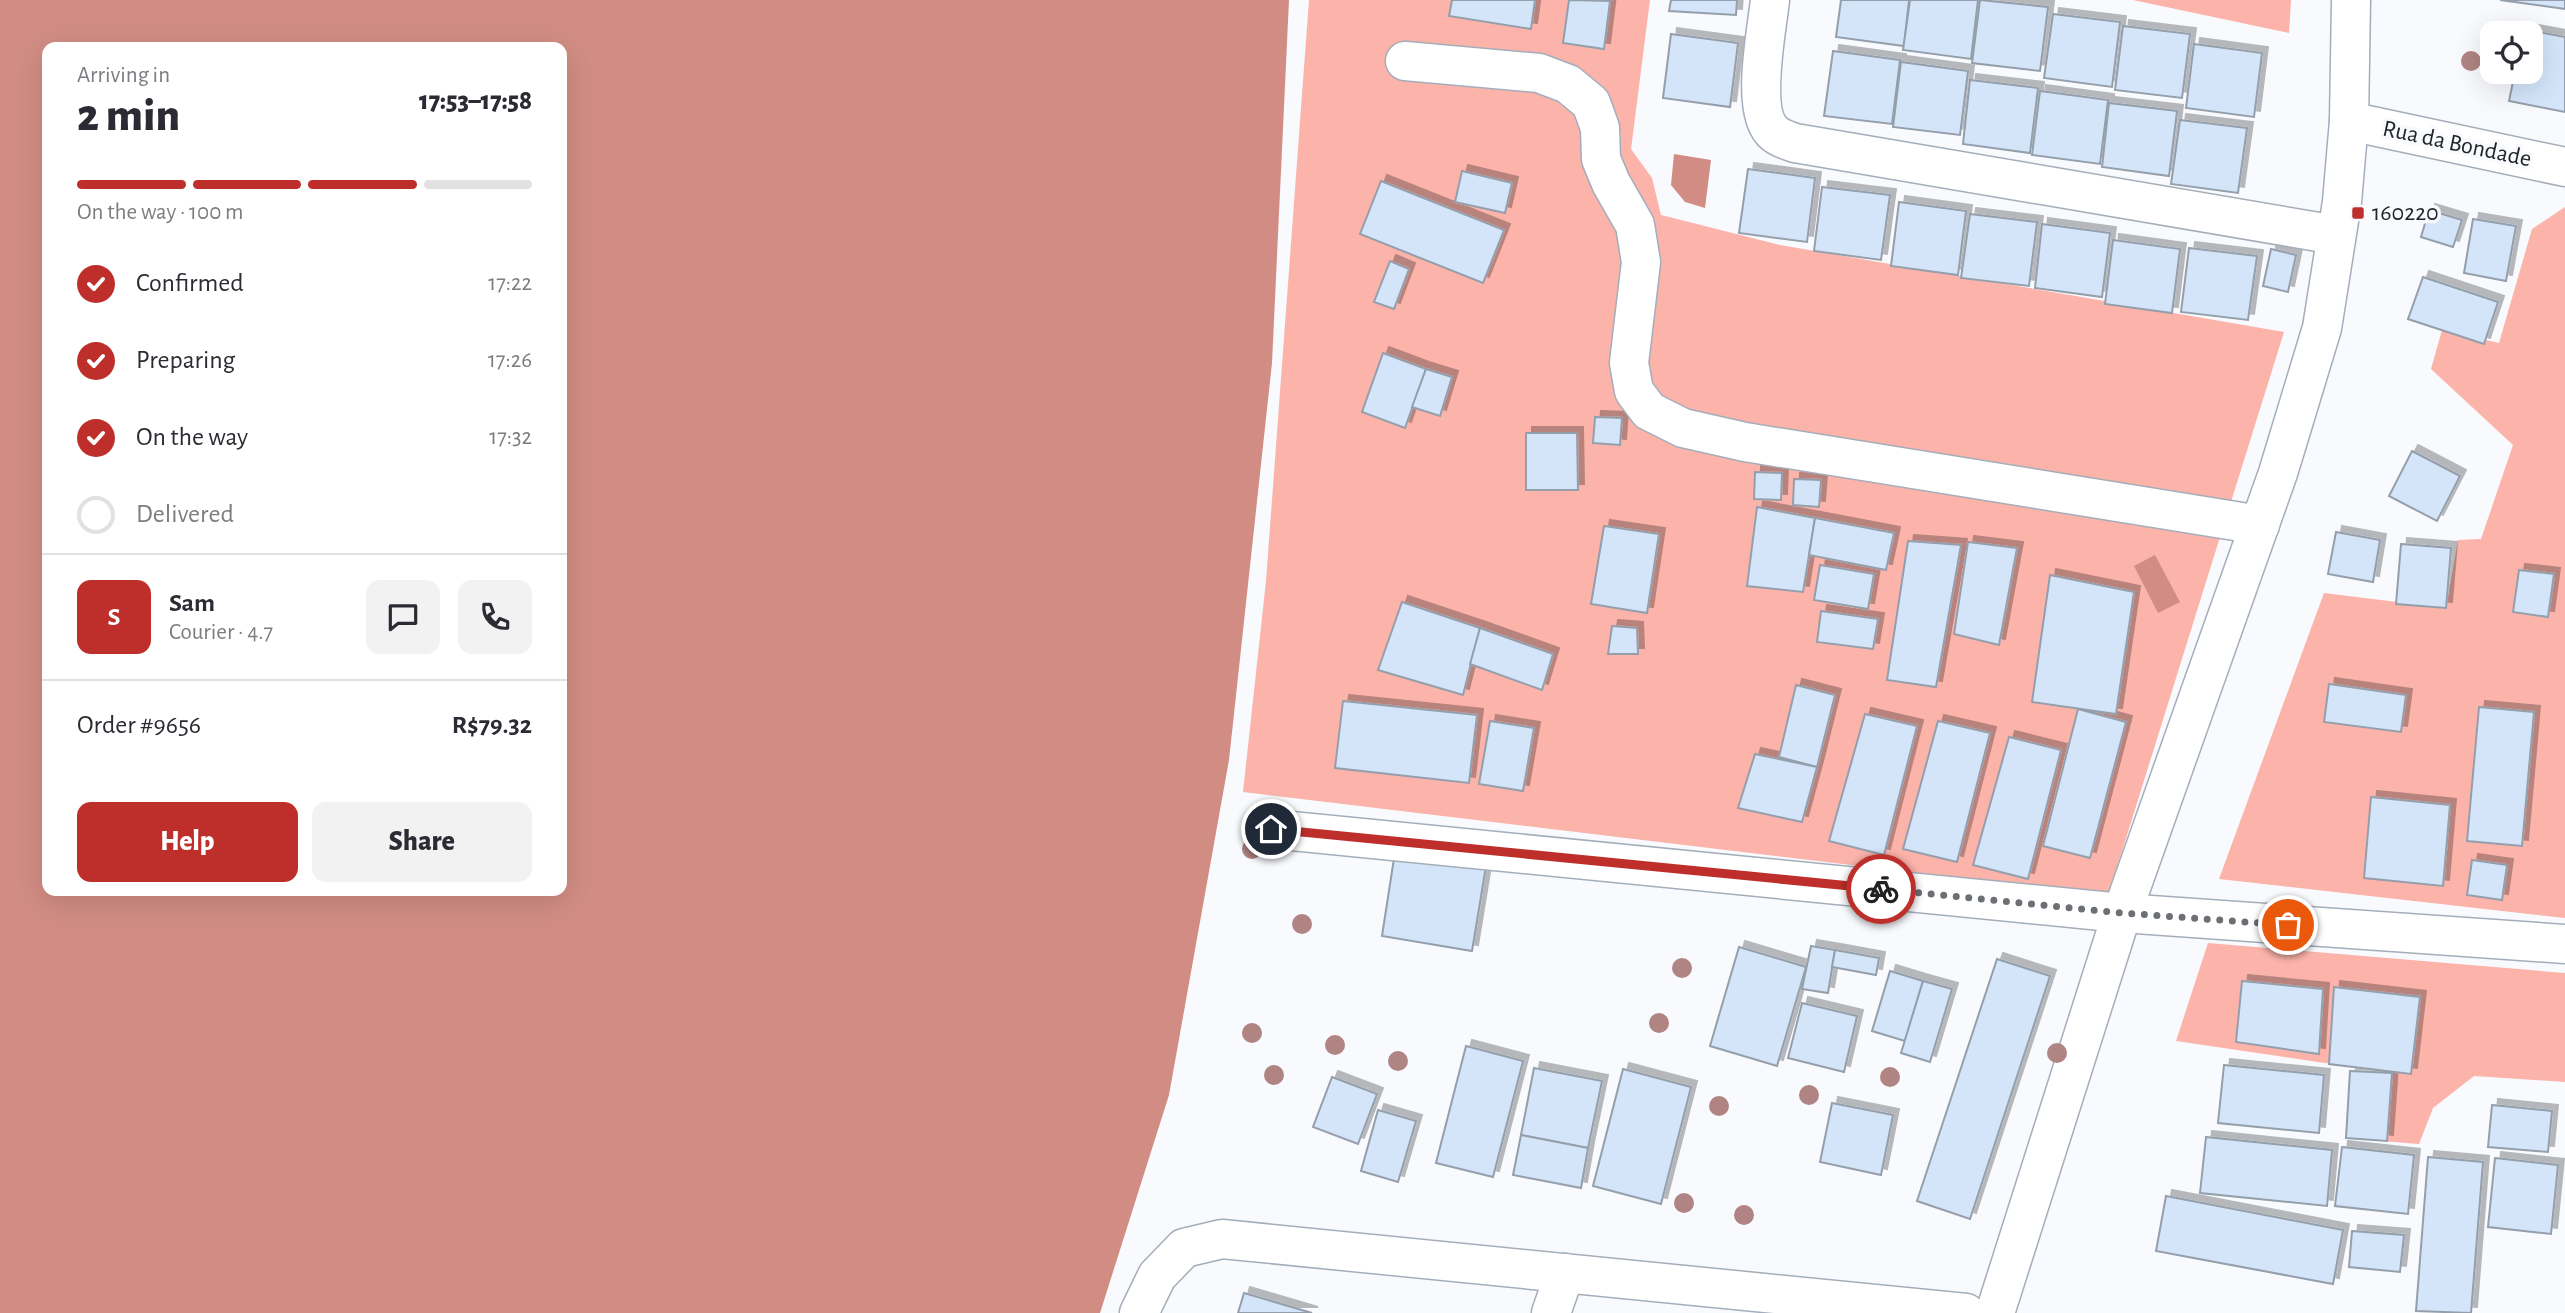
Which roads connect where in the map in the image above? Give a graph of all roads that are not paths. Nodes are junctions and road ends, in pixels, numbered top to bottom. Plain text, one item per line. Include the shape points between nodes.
1 (1770, 0) edge
2 (2351, 0) edge
3 (1405, 61) dead end
4 (2349, 121) junction
5 (2565, 167) edge
6 (2336, 235) junction
7 (2260, 525) junction
8 (1271, 829) dead end
9 (2122, 913) junction
10 (2565, 944) edge
11 (1564, 1273) junction
12 (1139, 1313) edge
13 (1550, 1313) edge
14 (1966, 1313) edge
15 (1995, 1313) edge

1 - 6 street via 1760,88 1766,121 1774,134 1795,144
2 - 4 street
3 - 7 street via 1539,74 1568,84 1591,103 1600,128 1601,159 1635,225 1641,262 1629,363 1634,391 1649,411 1683,428 1745,442
4 - 5 street, Rua da Bondade
4 - 6 street
6 - 7 street via 2322,328
7 - 9 street
8 - 9 street
9 - 10 street
9 - 15 street
11 - 12 street via 1222,1239 1184,1248 1157,1276
11 - 13 street
11 - 14 street

